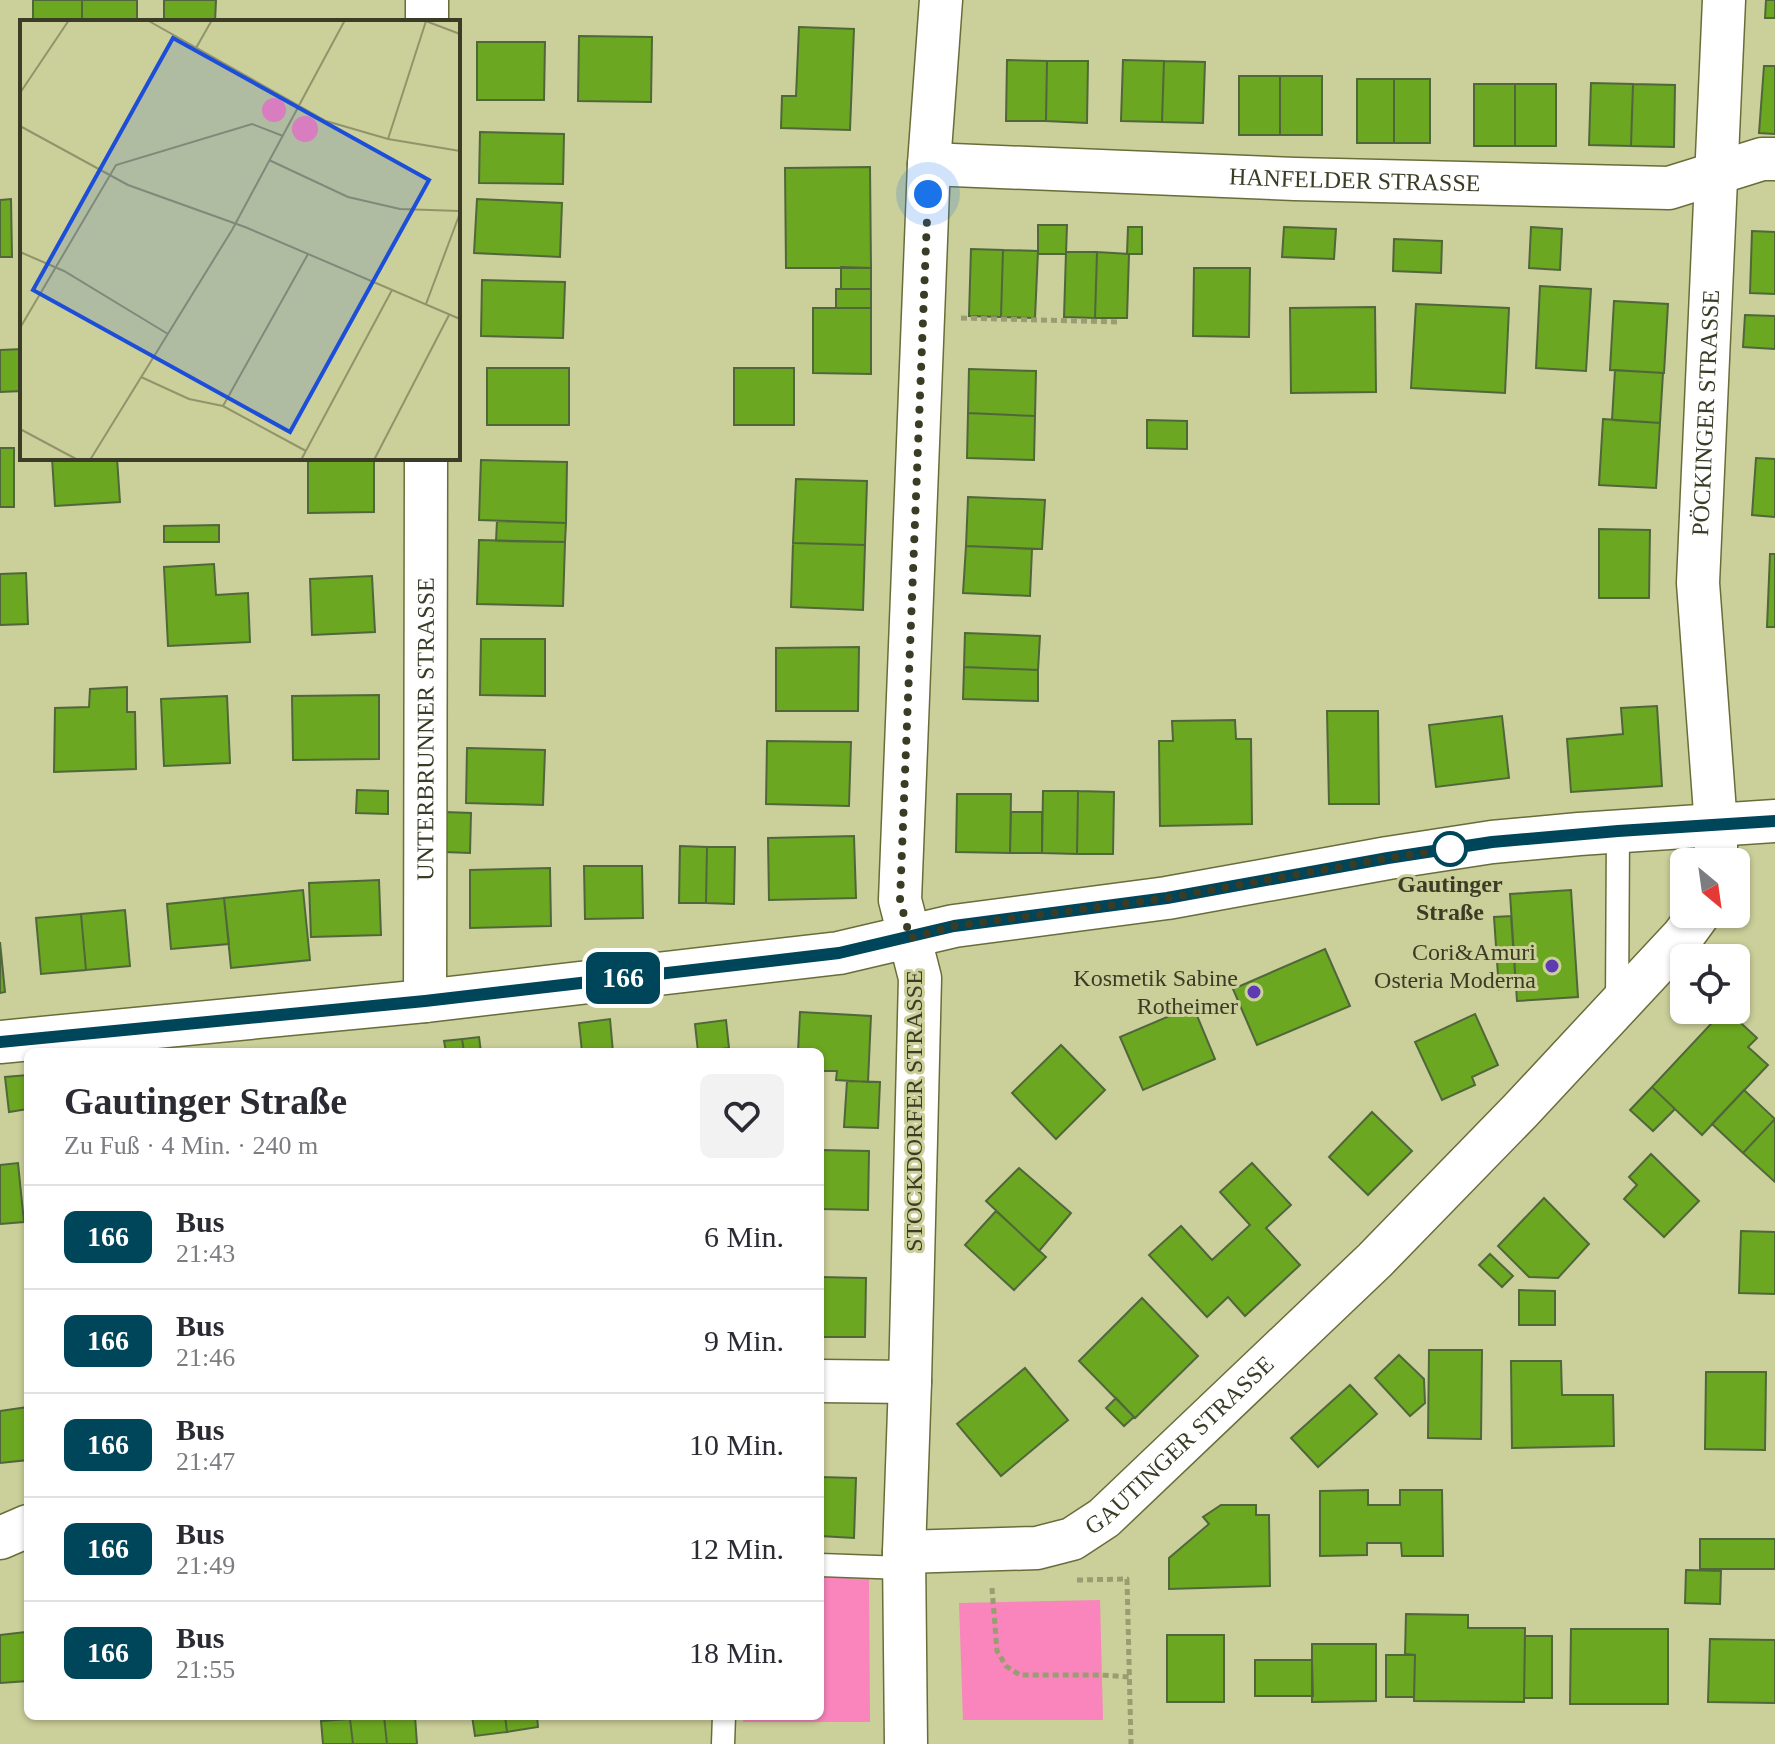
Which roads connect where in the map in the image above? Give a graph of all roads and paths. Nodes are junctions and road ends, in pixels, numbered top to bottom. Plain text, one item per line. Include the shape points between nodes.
1 (941, 0) edge
2 (1724, 0) edge
3 (1775, 159) edge
4 (929, 164) junction
5 (1716, 173) junction
6 (924, 317) junction
7 (1120, 322) dead end
8 (426, 460) edge
9 (1775, 821) edge
10 (1618, 831) junction
11 (1716, 844) edge
12 (1689, 928) edge
13 (910, 938) junction
14 (425, 1001) junction
15 (1617, 1006) junction
16 (0, 1042) edge
17 (824, 1381) edge
18 (910, 1382) junction
19 (24, 1528) edge
20 (0, 1538) edge
21 (904, 1560) junction
22 (824, 1565) edge
23 (1067, 1581) dead end
24 (991, 1583) dead end
25 (1129, 1677) junction
26 (724, 1720) edge
27 (723, 1744) edge
28 (906, 1744) edge
29 (1131, 1744) edge

1 - 4 street, STOCKDORFER STRASSE
2 - 5 street, PÖCKINGER STRASSE
3 - 5 street, HANFELDER STRASSE
4 - 5 street, HANFELDER STRASSE via 1669,188
4 - 6 street, STOCKDORFER STRASSE
5 - 11 street, PÖCKINGER STRASSE via 1698,583
6 - 7 path
6 - 13 street, STOCKDORFER STRASSE via 900,900
8 - 14 street, UNTERBRUNNER STRASSE
9 - 11 street
10 - 11 street
10 - 13 street via 1403,855 1167,898 954,926
10 - 15 lane
12 - 15 street, GAUTINGER STRASSE
13 - 14 street via 839,953
13 - 18 street, STOCKDORFER STRASSE via 920,978
14 - 16 street
15 - 21 street, GAUTINGER STRASSE via 1375,1260 1104,1518 1072,1539 1037,1548
17 - 18 street
18 - 21 street, STOCKDORFER STRASSE
19 - 20 street
21 - 22 lane
21 - 28 street, STOCKDORFER STRASSE
23 - 25 path via 1127,1579
24 - 25 path via 997,1651 1006,1666 1020,1675
25 - 29 path
26 - 27 lane

